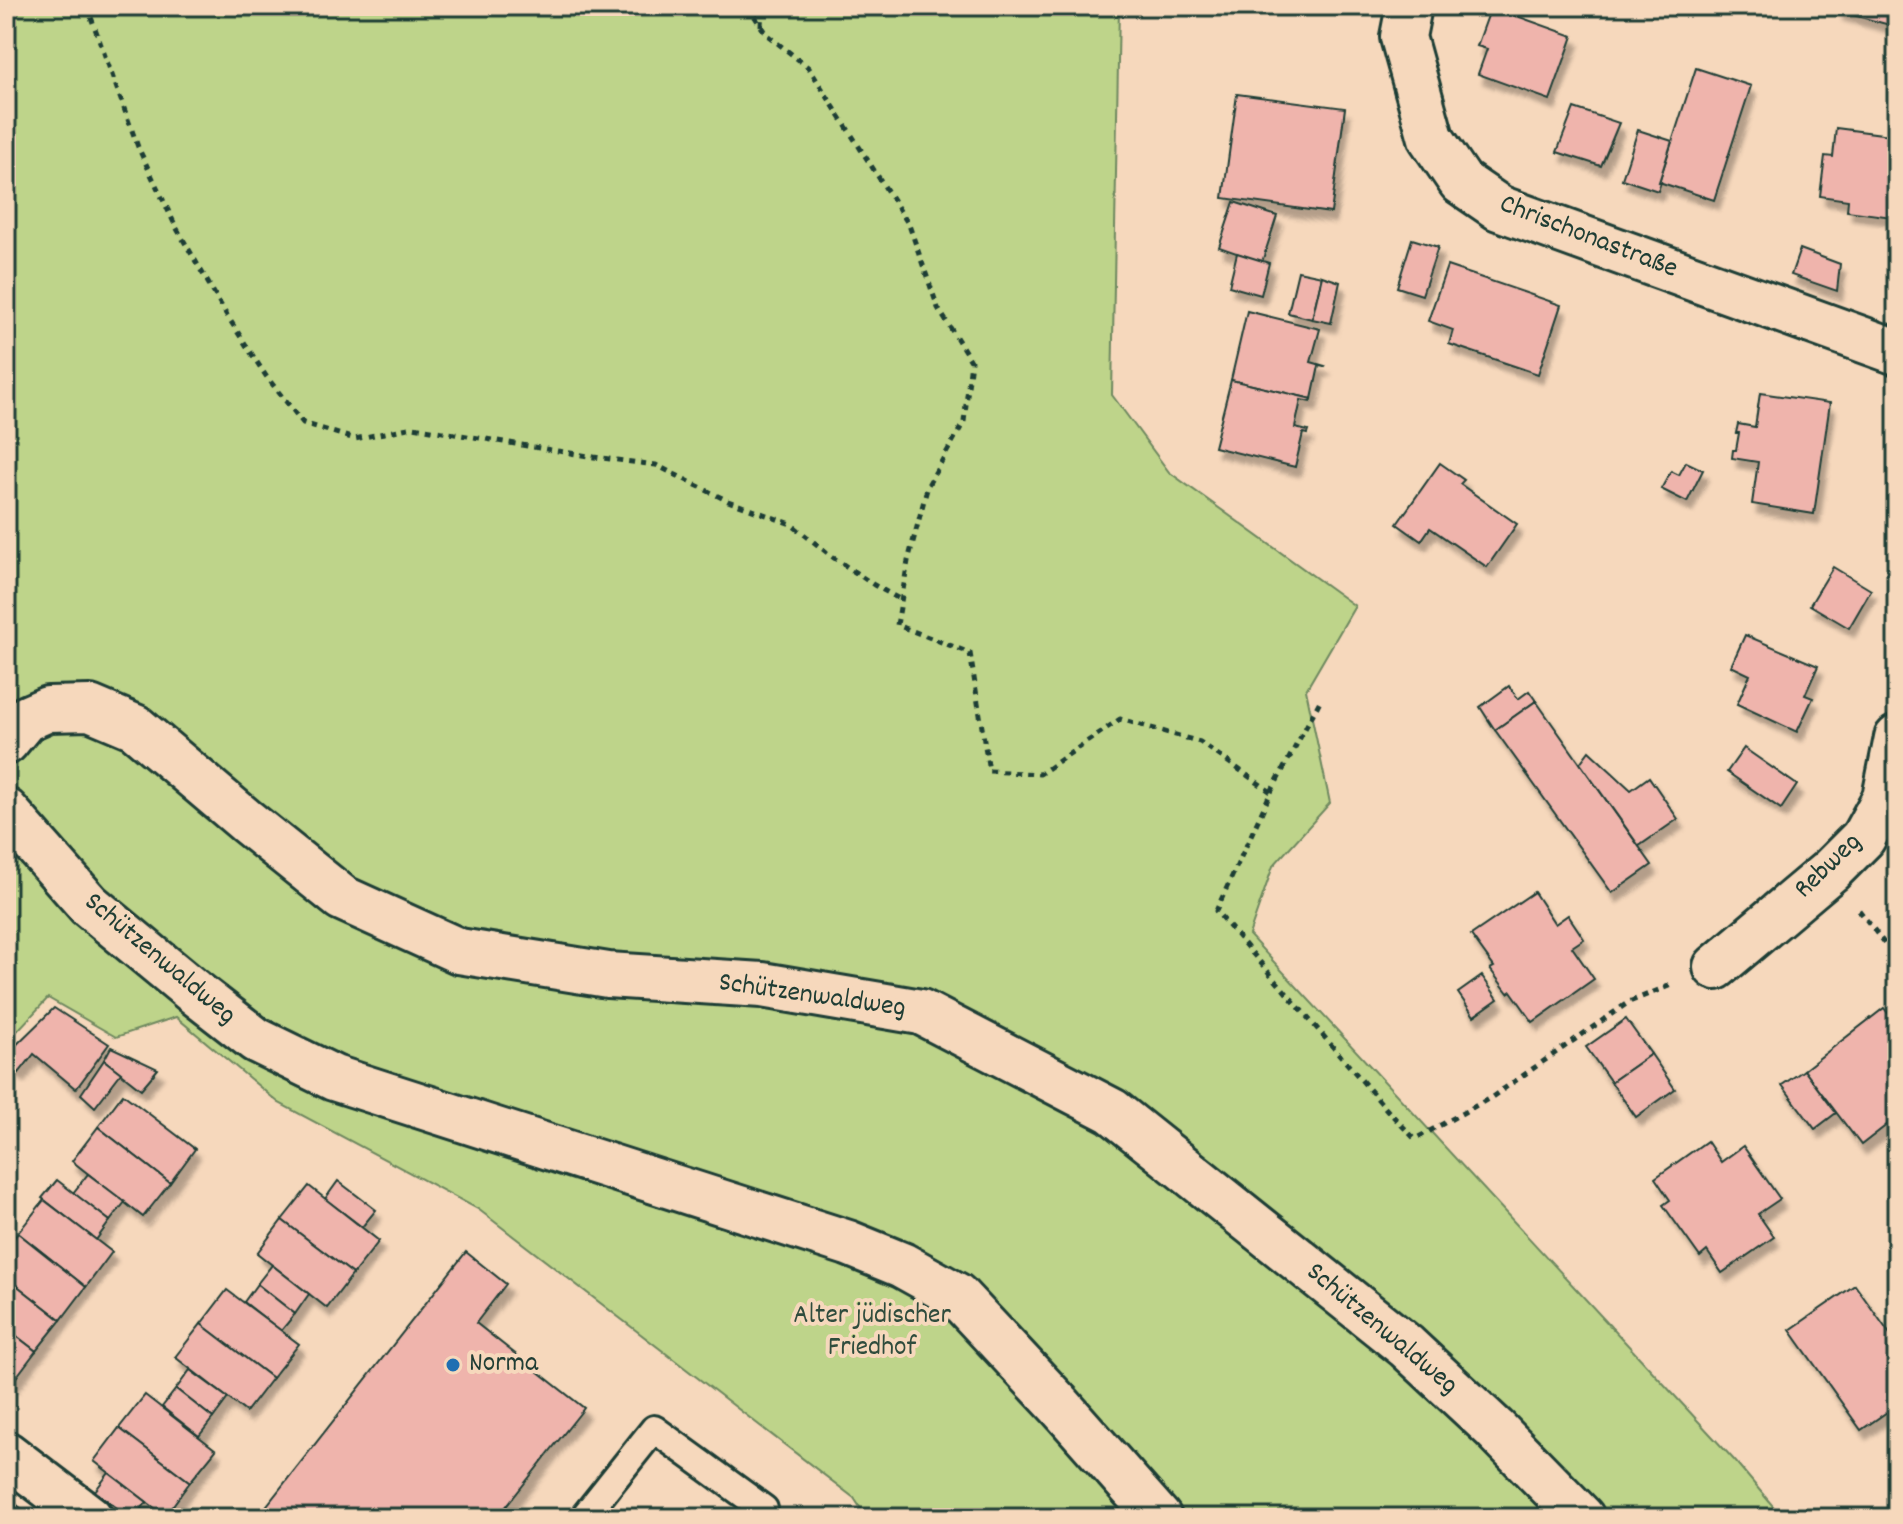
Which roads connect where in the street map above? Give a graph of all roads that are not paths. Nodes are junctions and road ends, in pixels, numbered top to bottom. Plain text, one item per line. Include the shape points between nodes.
1 (1409, 6) edge
2 (1897, 352) edge
3 (1897, 738) edge
4 (6, 742) edge
5 (6, 811) edge
6 (1716, 967) road end
7 (6, 1454) edge
8 (90, 1518) edge
9 (583, 1518) edge
10 (757, 1518) edge
11 (1159, 1518) edge
12 (1582, 1518) edge

1 - 2 street, Chrischonastraße via 1403,37 1431,138 1461,182 1499,208
3 - 6 street, Rebweg via 1885,798 1863,838
4 - 12 street, Schützenwaldweg via 25,719 48,709 90,708 135,727 342,898 459,951 608,975 762,985 921,1012 1112,1111 1406,1346
5 - 11 street, Schützenwaldweg via 89,905 256,1040 334,1078 848,1243 956,1295
7 - 8 street
9 - 10 lane via 654,1429 764,1509

